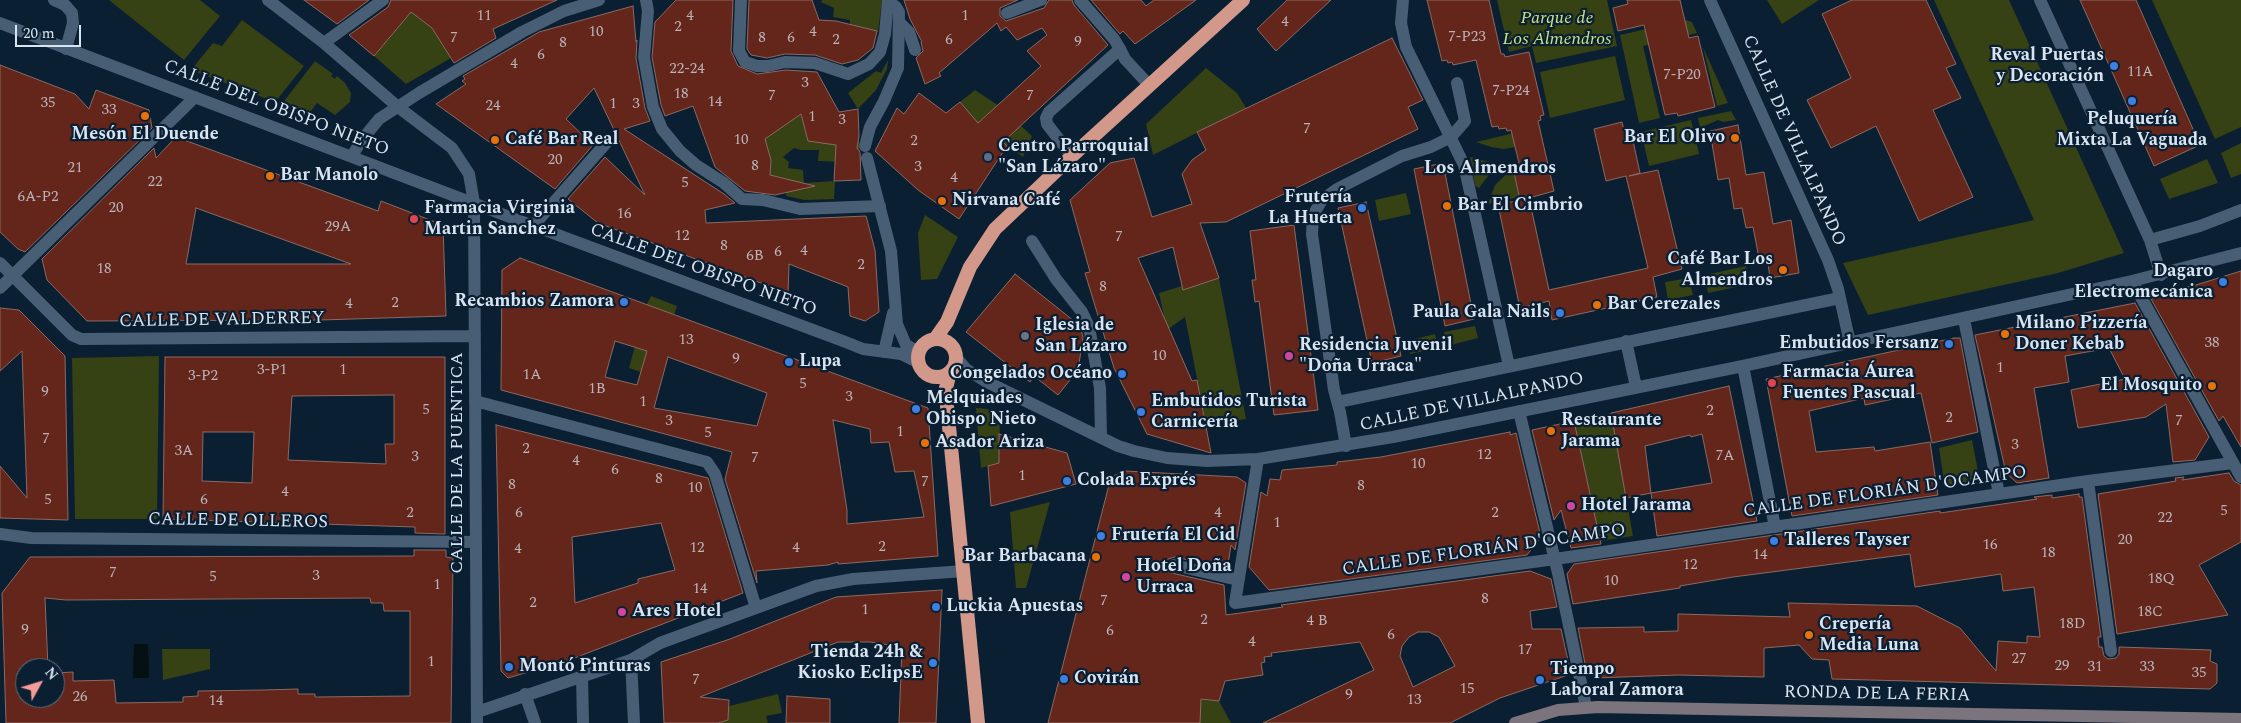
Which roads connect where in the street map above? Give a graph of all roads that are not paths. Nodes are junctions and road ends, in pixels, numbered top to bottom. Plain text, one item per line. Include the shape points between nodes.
1 (54, 0) edge
2 (268, 0) edge
3 (383, 0) edge
4 (599, 0) edge
5 (646, 0) edge
6 (741, 0) edge
7 (1041, 0) edge
8 (1080, 0) edge
9 (1244, 0) edge
10 (1403, 0) edge
11 (1710, 0) edge
12 (2040, 0) edge
13 (888, 1) edge
14 (1007, 13) dead end
15 (899, 22) junction
16 (0, 23) edge
17 (324, 43) junction
18 (66, 49) junction
19 (1120, 49) junction
20 (915, 50) dead end
21 (1457, 83) dead end
22 (1149, 85) junction
23 (195, 98) junction
24 (398, 106) junction
25 (1451, 137) junction
26 (607, 142) dead end
27 (352, 156) junction
28 (1072, 156) junction
29 (474, 203) junction
30 (880, 206) junction
31 (2241, 210) edge
32 (533, 226) junction
33 (2150, 240) junction
34 (1032, 241) dead end
35 (2241, 253) edge
36 (0, 263) edge
37 (2161, 275) junction
38 (13, 276) junction
39 (2132, 282) junction
40 (0, 288) edge
41 (1840, 298) junction
42 (894, 304) junction
43 (952, 310) junction
44 (1964, 319) junction
45 (475, 336) junction
46 (935, 339) junction
47 (1626, 341) junction
48 (1850, 343) junction
49 (954, 352) junction
50 (889, 353) junction
51 (918, 354) junction
52 (1509, 366) junction
53 (1743, 366) junction
54 (950, 372) junction
55 (932, 376) junction
56 (983, 380) junction
57 (1636, 387) junction
58 (475, 401) junction
59 (1338, 402) junction
60 (946, 406) junction
61 (1519, 411) junction
62 (1101, 438) junction
63 (1346, 446) junction
64 (1258, 459) junction
65 (2233, 463) junction
66 (2241, 478) edge
67 (2088, 481) junction
68 (1999, 494) junction
69 (1775, 527) junction
70 (0, 534) edge
71 (476, 542) junction
72 (1554, 559) junction
73 (1174, 565) dead end
74 (964, 571) junction
75 (1238, 580) junction
76 (756, 608) junction
77 (2111, 652) dead end
78 (631, 660) junction
79 (582, 676) junction
80 (525, 694) junction
81 (1586, 707) junction
82 (477, 718) edge
83 (2241, 719) edge
84 (535, 723) edge
85 (583, 723) edge
86 (634, 723) edge
87 (978, 723) edge
88 (1515, 723) edge

1 - 18 street via 72,13 73,23
2 - 17 street
3 - 17 street
4 - 24 street via 564,11 522,32
5 - 30 street via 644,57 653,107 662,129 680,151 742,199 763,200 800,209
6 - 13 street via 739,51 745,62 756,66 785,62 816,63 846,74 869,64 880,52
7 - 14 street
8 - 19 street
9 - 22 highway
10 - 25 street, CALLE DE VILLALPANDO via 1401,23 1406,47
11 - 41 street, CALLE DE VILLALPANDO via 1828,260
12 - 33 street
13 - 15 street via 898,9
15 - 20 street via 909,32
15 - 30 street via 898,68 870,127 866,152
16 - 18 street, CALLE DEL OBISPO NIETO
17 - 24 street
18 - 23 street, CALLE DEL OBISPO NIETO
19 - 22 street
19 - 28 street via 1047,116 1049,128
21 - 25 street via 1464,121
22 - 28 highway
23 - 27 street, CALLE DEL OBISPO NIETO
23 - 38 street
24 - 27 street via 372,126
24 - 29 street via 459,156 469,174
25 - 52 street, CALLE DE VILLALPANDO via 1467,175
25 - 59 street, CALLE DE VILLALPANDO via 1431,148 1402,156 1338,189 1322,200 1313,215 1312,234
26 - 32 street
27 - 29 street, CALLE DEL OBISPO NIETO
28 - 43 highway via 1010,214 986,242 964,278
29 - 32 street, CALLE DEL OBISPO NIETO
29 - 45 street, CALLE DE LA PUENTICA
30 - 42 street via 891,251
31 - 33 street
32 - 50 street, CALLE DEL OBISPO NIETO via 863,348
33 - 37 street
34 - 62 street via 1089,327 1100,388
35 - 37 street, CALLE DE VILLALPANDO
36 - 38 street, CALLE DE VALDERREY
37 - 39 street, CALLE DE VILLALPANDO
38 - 40 street
38 - 45 street, CALLE DE VALDERREY via 72,335 86,340
39 - 44 street, CALLE DE VILLALPANDO
39 - 65 street
41 - 47 street, CALLE DE VILLALPANDO
41 - 48 street, CALLE DE VILLALPANDO
42 - 50 street
42 - 51 street via 898,330 906,344
43 - 46 highway
43 - 49 highway via 950,334
44 - 48 street, CALLE DE VILLALPANDO
44 - 68 street
45 - 58 street, CALLE DE LA PUENTICA
46 - 49 highway via 942,339
46 - 51 highway via 924,343
47 - 52 street, CALLE DE VILLALPANDO
47 - 57 street
48 - 53 street, CALLE DE VILLALPANDO
49 - 54 highway via 955,364
49 - 56 street via 966,369
50 - 51 street, CALLE DEL OBISPO NIETO via 911,358
51 - 55 highway via 924,372
52 - 59 street, CALLE DE VILLALPANDO
53 - 57 street, CALLE DE VILLALPANDO
53 - 69 street
54 - 55 highway
54 - 56 street via 961,372
54 - 60 highway via 946,383
55 - 60 highway via 944,394
56 - 62 street, CALLE DE VILLALPANDO
57 - 61 street, CALLE DE VILLALPANDO
58 - 71 street, CALLE DE LA PUENTICA
58 - 76 street via 707,462 715,474
59 - 63 street, CALLE DE VILLALPANDO
60 - 74 highway
61 - 63 street, CALLE DE VILLALPANDO
61 - 72 street
62 - 64 street, CALLE DE VILLALPANDO via 1134,451 1166,458 1207,461
63 - 64 street, CALLE DE VILLALPANDO
64 - 75 street, CALLE DE FLORIÁN D'OCAMPO
65 - 66 street
65 - 67 street, CALLE DE FLORIÁN D'OCAMPO
67 - 68 street, CALLE DE FLORIÁN D'OCAMPO
67 - 77 street
68 - 69 street, CALLE DE FLORIÁN D'OCAMPO
69 - 72 street, CALLE DE FLORIÁN D'OCAMPO
70 - 71 street, CALLE DE OLLEROS via 31,538
71 - 82 street, CALLE DE LA PUENTICA
72 - 75 street, CALLE DE FLORIÁN D'OCAMPO via 1235,603
72 - 81 street
73 - 75 street
74 - 76 street via 843,580 806,589
74 - 87 highway
76 - 78 street via 660,643
78 - 79 street
78 - 86 street
79 - 80 street
79 - 85 street
80 - 82 street
80 - 84 street
81 - 83 main road, RONDA DE LA FERIA
81 - 88 main road, RONDA DE LA FERIA via 1558,710

